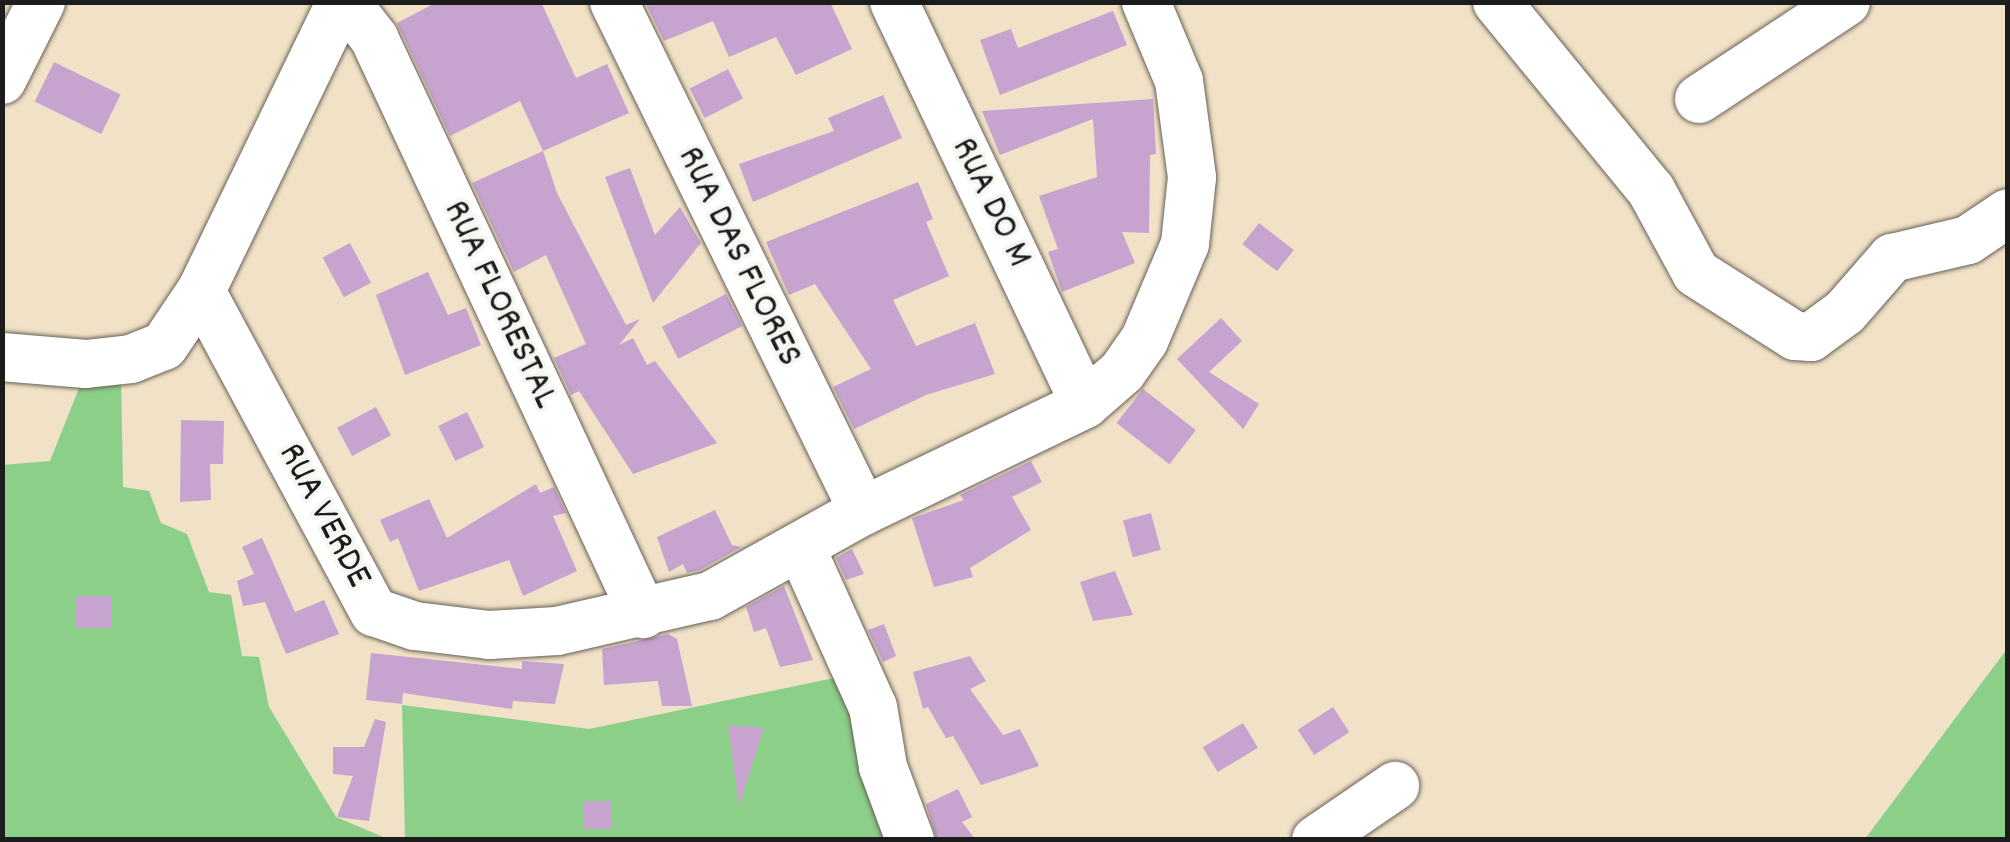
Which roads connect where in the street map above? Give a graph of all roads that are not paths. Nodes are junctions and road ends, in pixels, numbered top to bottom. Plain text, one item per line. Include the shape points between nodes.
1 (41, 2) edge
2 (344, 2) edge
3 (614, 2) edge
4 (894, 2) edge
5 (1146, 2) edge
6 (1497, 2) edge
7 (1846, 2) edge
8 (2, 80) edge
9 (1699, 99) dead end
10 (2008, 213) edge
11 (201, 291) junction
12 (2, 357) edge
13 (1086, 404) junction
14 (863, 511) junction
15 (802, 550) junction
16 (642, 614) junction
17 (1394, 786) dead end
18 (910, 840) edge
19 (1316, 840) edge

1 - 8 street
2 - 11 street
2 - 16 street, RUA FLORESTAL via 374,38
3 - 14 street, RUA DAS FLORES
4 - 13 street, RUA DO M
5 - 13 street, RUA VERDE via 1179,81 1190,146 1185,244 1144,341 1109,387
6 - 10 street via 1650,190 1696,273 1795,336 1811,336 1845,312 1892,258 1968,240
7 - 9 street
11 - 12 street via 164,346 132,359 86,364
11 - 16 street, RUA VERDE via 374,612 415,626 488,635 557,631
13 - 14 street, RUA VERDE
14 - 15 street, RUA VERDE
15 - 16 street, RUA VERDE via 710,596
15 - 18 street via 874,707
17 - 19 street

